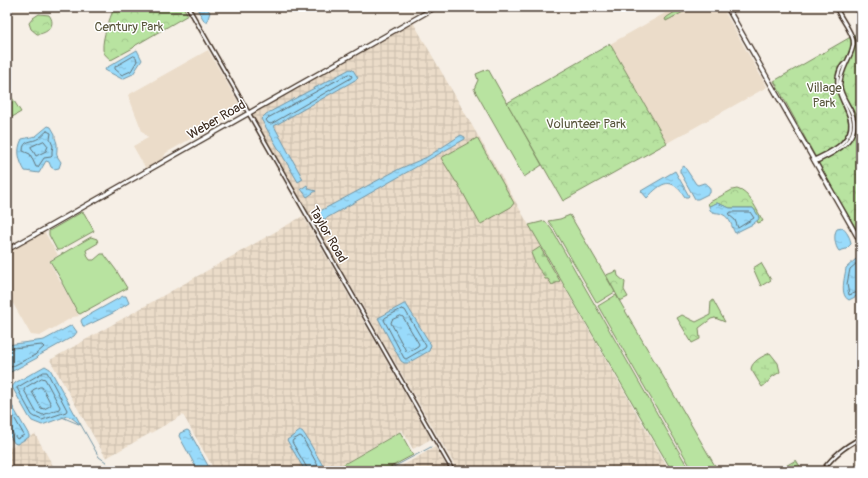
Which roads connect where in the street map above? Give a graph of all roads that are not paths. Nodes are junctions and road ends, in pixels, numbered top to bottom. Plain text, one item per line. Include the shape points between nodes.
1 (188, 7) edge
2 (436, 7) edge
3 (727, 7) edge
4 (836, 7) edge
5 (248, 112) junction
6 (814, 161) junction
7 (861, 243) edge
8 (7, 250) edge
9 (861, 438) edge
10 (453, 471) edge
11 (822, 471) edge

1 - 5 street, Taylor Road
2 - 5 main road, Weber Road
3 - 6 main road
4 - 6 street via 853,38 853,48 839,71 837,85 851,123 849,133 841,145
5 - 8 main road, Weber Road
5 - 10 street, Taylor Road
6 - 7 main road
9 - 11 street via 845,447

